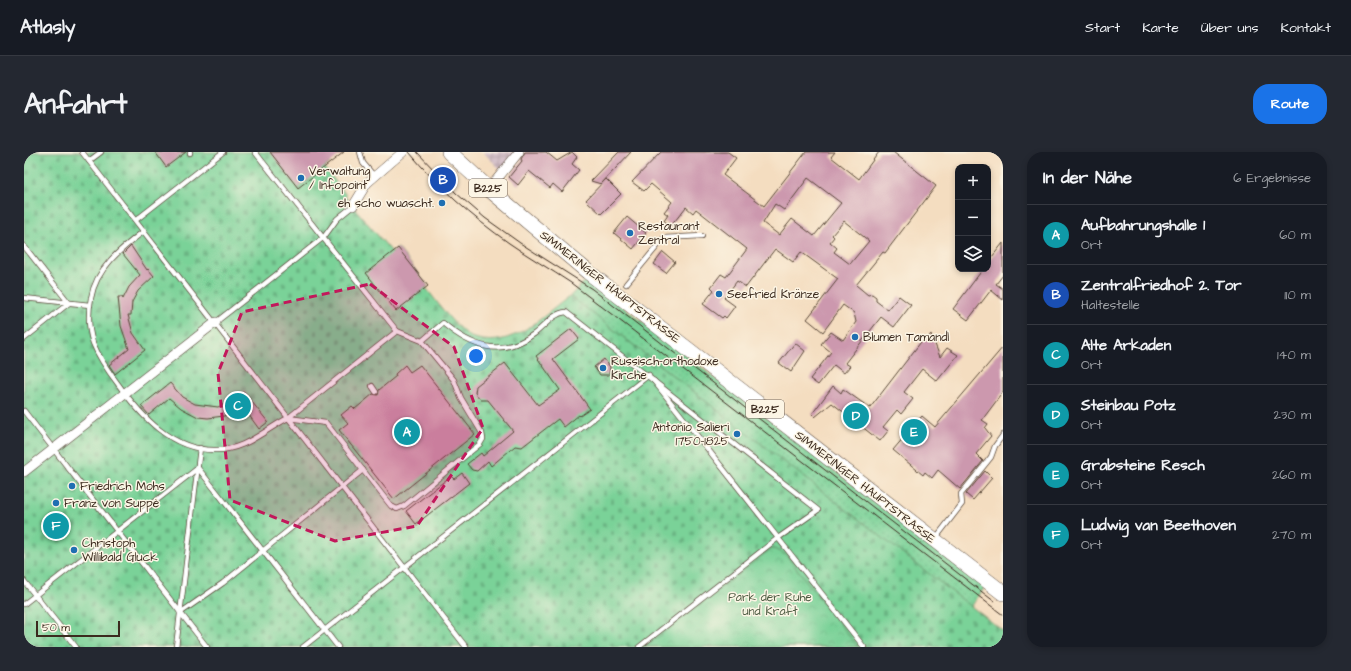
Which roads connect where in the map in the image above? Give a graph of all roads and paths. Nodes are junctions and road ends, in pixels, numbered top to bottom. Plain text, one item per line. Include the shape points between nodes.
1 (82, 152) edge
2 (101, 152) edge
3 (223, 152) edge
4 (255, 152) edge
5 (360, 152) edge
6 (403, 152) edge
7 (449, 152) edge
8 (519, 152) edge
9 (90, 161) junction
10 (374, 176) junction
11 (489, 189) junction
12 (352, 206) joint
13 (136, 220) junction
14 (144, 231) junction
15 (702, 236) dead end
16 (324, 237) junction
17 (24, 246) edge
18 (626, 284) dead end
19 (24, 298) edge
20 (68, 303) junction
21 (90, 305) junction
22 (216, 322) junction
23 (397, 331) junction
24 (24, 339) edge
25 (422, 341) junction
26 (649, 375) junction
27 (372, 386) dead end
28 (376, 392) dead end
29 (124, 393) junction
30 (24, 411) edge
31 (288, 418) junction
32 (1003, 435) edge
33 (200, 448) junction
34 (53, 449) junction
35 (198, 468) junction
36 (363, 470) junction
37 (24, 472) edge
38 (342, 488) junction
39 (116, 531) junction
40 (778, 538) junction
41 (934, 540) junction
42 (263, 551) junction
43 (405, 568) junction
44 (24, 581) edge
45 (1003, 593) edge
46 (35, 595) junction
47 (24, 604) edge
48 (180, 613) junction
49 (325, 630) junction
50 (76, 647) edge
51 (176, 647) edge
52 (208, 647) edge
53 (303, 647) edge
54 (338, 647) edge
55 (466, 647) edge
56 (638, 647) edge
57 (864, 647) edge

1 - 9 lane
2 - 9 lane
3 - 13 lane
4 - 16 lane
5 - 10 lane via 363,163
6 - 10 street
7 - 11 main road, SIMMERINGER HAUPTSTRASSE / B225
8 - 11 street
9 - 13 lane
10 - 12 street
11 - 41 main road, SIMMERINGER HAUPTSTRASSE / B225 via 588,272
12 - 16 lane via 336,219
13 - 14 lane
14 - 21 lane via 106,265 97,280
14 - 22 lane
15 - 18 lane via 664,238
16 - 22 lane
16 - 23 lane
17 - 20 lane
19 - 20 lane
20 - 21 lane
20 - 24 lane
21 - 29 lane via 88,323 93,342 102,361
22 - 29 street
22 - 31 lane
23 - 25 lane
23 - 31 lane
25 - 26 lane via 443,323 456,335 475,345 493,348 514,344 534,334 559,312 566,312
25 - 36 lane via 454,380 483,439 404,506 397,509 391,506
26 - 40 lane
26 - 40 lane via 818,510
26 - 43 lane
27 - 28 lane
29 - 33 lane via 145,419 163,433 186,445
29 - 34 street
30 - 34 lane
31 - 33 lane via 246,445 232,449
31 - 36 lane via 326,423
31 - 38 lane
32 - 41 lane via 991,457 961,494 962,504
33 - 35 lane
34 - 37 street
34 - 39 lane
35 - 39 lane
35 - 42 lane
35 - 48 lane
36 - 38 lane
38 - 42 lane
38 - 43 lane
39 - 46 lane
39 - 48 lane
40 - 56 lane
40 - 57 lane
41 - 45 main road, SIMMERINGER HAUPTSTRASSE / B225
42 - 48 lane
42 - 49 lane
43 - 49 lane
43 - 55 lane
44 - 46 lane
46 - 47 lane
46 - 50 lane
48 - 51 lane
48 - 52 lane
49 - 53 lane
49 - 54 lane

